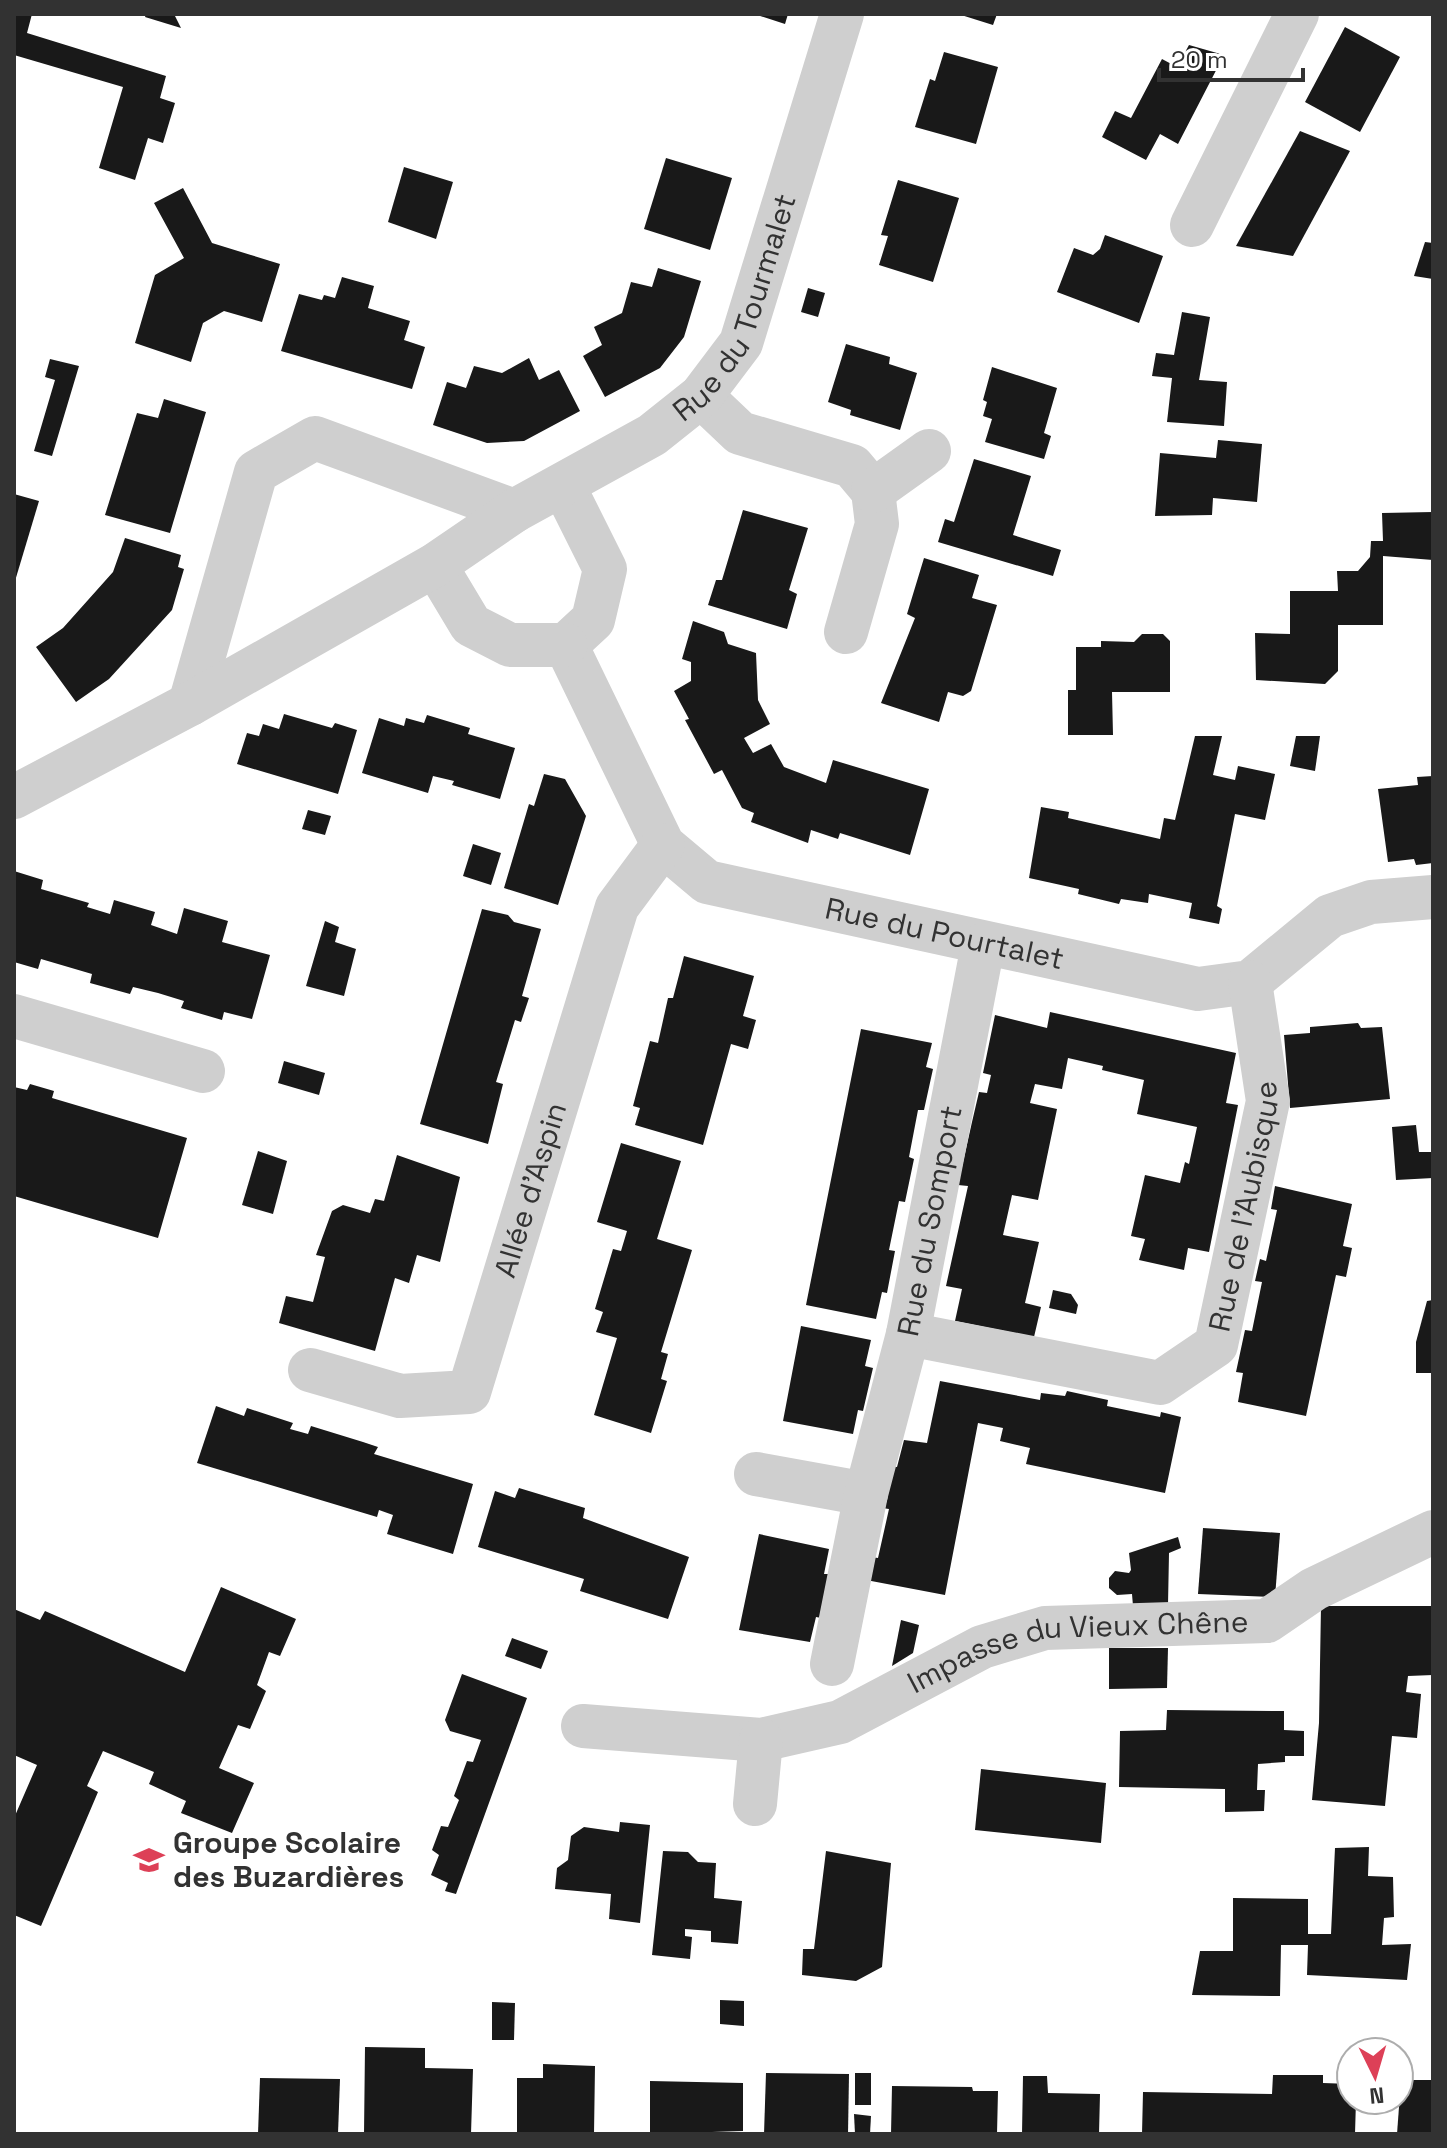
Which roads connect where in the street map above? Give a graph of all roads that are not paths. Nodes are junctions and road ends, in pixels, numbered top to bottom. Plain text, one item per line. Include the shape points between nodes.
1 (842, 14) edge
2 (1297, 14) edge
3 (1192, 225) dead end
4 (701, 396) junction
5 (929, 451) dead end
6 (563, 485) junction
7 (873, 491) junction
8 (514, 511) junction
9 (435, 565) junction
10 (846, 632) dead end
11 (566, 645) junction
12 (190, 704) junction
13 (14, 797) edge
14 (663, 845) junction
15 (1433, 897) edge
16 (983, 945) junction
17 (1250, 982) junction
18 (14, 1016) edge
19 (203, 1071) dead end
20 (908, 1334) junction
21 (310, 1370) dead end
22 (756, 1474) dead end
23 (866, 1494) junction
24 (1433, 1532) edge
25 (832, 1664) dead end
26 (583, 1726) dead end
27 (761, 1740) junction
28 (755, 1804) dead end

1 - 4 street, Rue du Tourmalet via 741,343
2 - 3 street
4 - 6 street, Rue du Tourmalet via 652,435
4 - 7 street via 740,433 852,466
5 - 7 street
6 - 8 street, Rue du Tourmalet
6 - 11 street via 605,569 593,620
7 - 10 street via 877,524
8 - 9 street, Rue du Tourmalet
8 - 12 street via 315,438 256,472
9 - 11 street via 471,625 510,645
9 - 12 street, Rue du Tourmalet
11 - 14 street, Rue du Pourtalet
12 - 13 street, Rue du Tourmalet
14 - 16 street, Rue du Pourtalet via 707,882
14 - 21 street, Allée d'Aspin via 617,907 469,1392 400,1396
15 - 17 street via 1371,902 1330,916
16 - 17 street, Rue du Pourtalet via 1198,989
16 - 20 street, Rue du Somport
17 - 20 street, Rue de l'Aubisque via 1268,1101 1216,1345 1160,1383
18 - 19 street
20 - 23 street, Rue du Somport
22 - 23 street
23 - 25 street, Rue du Somport
24 - 27 street, Impasse du Vieux Chêne via 1314,1589 1267,1621 1045,1628 982,1647 840,1722
26 - 27 street, Impasse du Vieux Chêne
27 - 28 street

